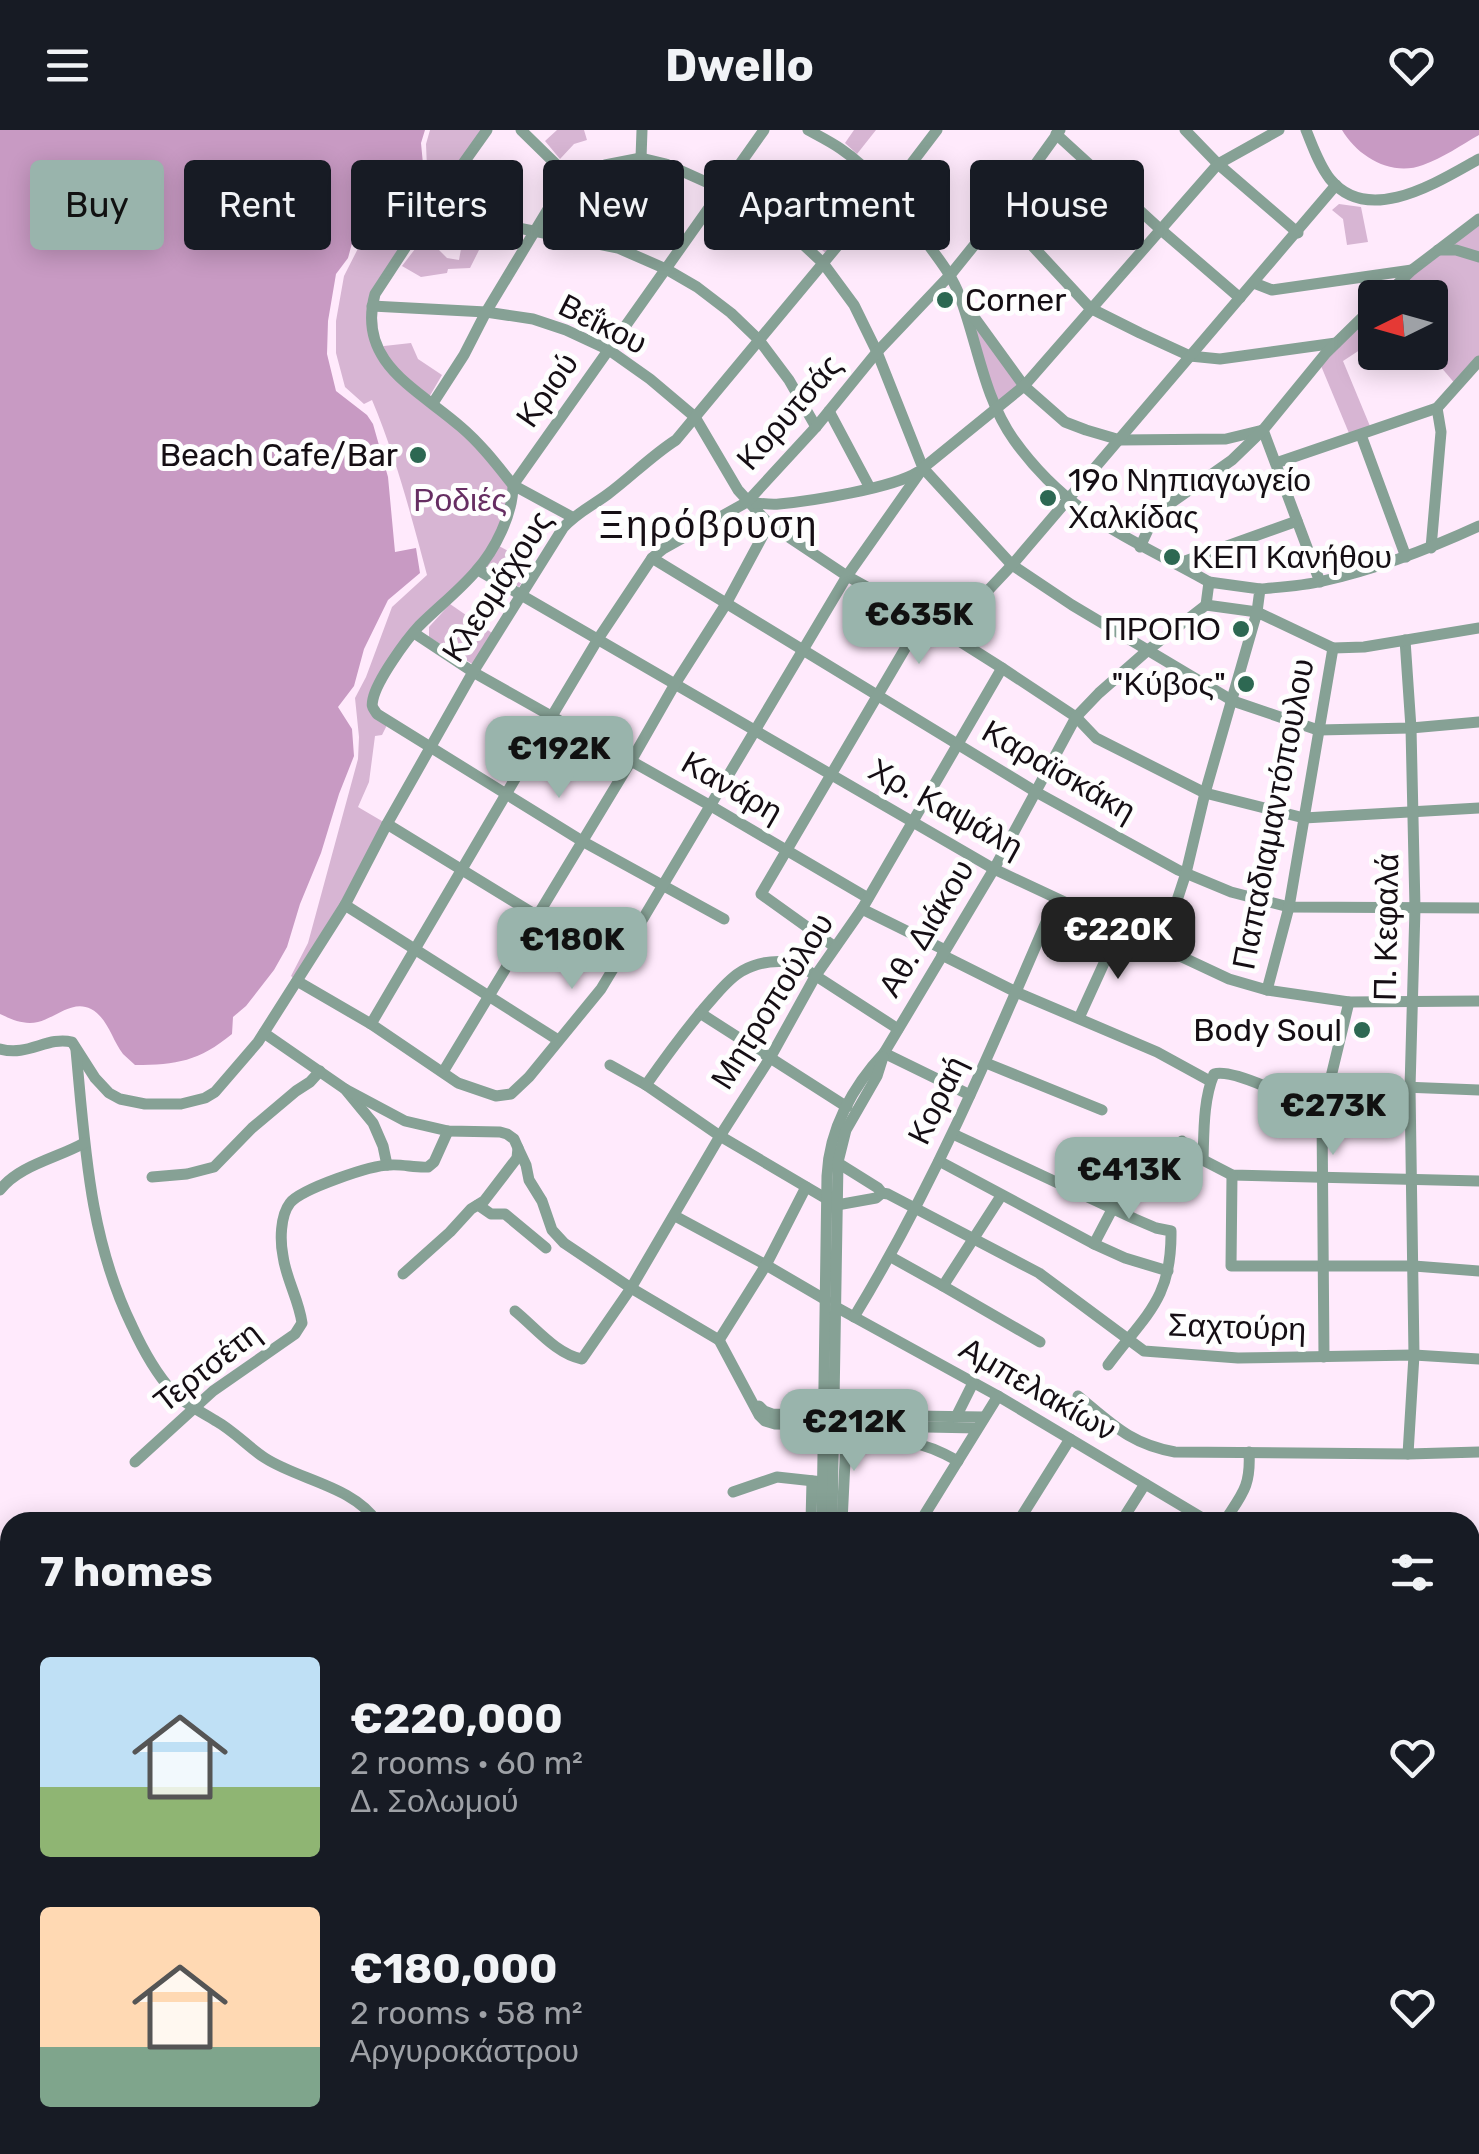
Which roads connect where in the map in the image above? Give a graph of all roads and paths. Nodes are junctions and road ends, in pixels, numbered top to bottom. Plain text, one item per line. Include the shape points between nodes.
1 (487, 130) edge
2 (521, 130) edge
3 (642, 130) edge
4 (764, 130) edge
5 (808, 130) edge
6 (938, 130) edge
7 (1185, 130) edge
8 (1279, 130) edge
9 (1306, 130) edge
10 (1058, 132) edge
11 (641, 158) junction
12 (1479, 159) edge
13 (466, 160) edge
14 (552, 160) edge
15 (631, 160) edge
16 (743, 160) edge
17 (854, 160) edge
18 (915, 160) edge
19 (1038, 160) edge
20 (1218, 164) junction
21 (704, 181) edge
22 (1336, 185) junction
23 (704, 215) edge
24 (543, 216) edge
25 (1479, 218) edge
26 (523, 229) edge
27 (1160, 229) junction
28 (534, 231) junction
29 (1298, 233) junction
30 (404, 250) edge
31 (810, 250) edge
32 (835, 250) edge
33 (932, 250) edge
34 (970, 250) edge
35 (1036, 250) edge
36 (1438, 250) junction
37 (1479, 258) edge
38 (824, 263) junction
39 (666, 269) junction
40 (1412, 270) junction
41 (950, 274) junction
42 (1402, 280) edge
43 (1254, 283) junction
44 (960, 298) junction
45 (1240, 298) junction
46 (372, 306) junction
47 (1090, 308) junction
48 (486, 312) junction
49 (1358, 322) edge
50 (759, 340) junction
51 (1336, 343) junction
52 (609, 350) junction
53 (877, 352) junction
54 (1190, 356) junction
55 (1479, 361) edge
56 (1024, 386) junction
57 (433, 403) junction
58 (1437, 408) junction
59 (829, 411) junction
60 (995, 411) junction
61 (694, 417) junction
62 (816, 427) junction
63 (1264, 430) junction
64 (1361, 435) junction
65 (1120, 440) junction
66 (1276, 463) junction
67 (923, 468) junction
68 (514, 485) junction
69 (870, 488) junction
70 (1066, 500) junction
71 (747, 502) junction
72 (572, 518) junction
73 (1297, 520) junction
74 (770, 524) junction
75 (1479, 526) edge
76 (1140, 546) junction
77 (1431, 548) junction
78 (1406, 557) junction
79 (652, 558) junction
80 (1178, 564) junction
81 (1012, 565) junction
82 (478, 570) junction
83 (846, 576) junction
84 (1209, 582) junction
85 (1320, 582) junction
86 (1260, 589) junction
87 (522, 595) junction
88 (726, 604) junction
89 (1206, 605) junction
90 (1257, 612) junction
91 (923, 618) junction
92 (1479, 628) edge
93 (414, 633) junction
94 (947, 634) junction
95 (598, 639) junction
96 (1404, 640) junction
97 (1332, 648) junction
98 (1148, 650) junction
99 (804, 651) junction
100 (1002, 668) junction
101 (473, 672) junction
102 (675, 684) junction
103 (879, 696) junction
104 (1233, 701) junction
105 (552, 716) junction
106 (1076, 717) junction
107 (1479, 722) edge
108 (1411, 728) junction
109 (754, 730) junction
110 (1318, 730) junction
111 (959, 745) junction
112 (432, 746) junction
113 (630, 761) junction
114 (831, 774) junction
115 (1036, 792) junction
116 (1206, 792) junction
117 (507, 793) junction
118 (711, 806) junction
119 (1479, 808) edge
120 (1414, 813) junction
121 (1304, 818) junction
122 (912, 821) junction
123 (386, 824) junction
124 (582, 841) junction
125 (787, 850) junction
126 (994, 868) junction
127 (462, 870) junction
128 (1186, 873) junction
129 (661, 885) junction
130 (1056, 899) junction
131 (865, 904) junction
132 (344, 905) junction
133 (1289, 907) junction
134 (1414, 908) junction
135 (1479, 908) edge
136 (537, 917) junction
137 (724, 919) dead end
138 (1120, 928) junction
139 (1162, 946) junction
140 (835, 947) junction
141 (414, 949) junction
142 (944, 953) junction
143 (612, 962) junction
144 (816, 975) junction
145 (297, 981) junction
146 (1267, 990) junction
147 (1016, 992) junction
148 (490, 997) junction
149 (1413, 1000) junction
150 (1479, 1001) edge
151 (1349, 1002) junction
152 (700, 1012) junction
153 (1079, 1018) junction
154 (372, 1024) junction
155 (898, 1029) junction
156 (261, 1037) junction
157 (558, 1040) junction
158 (76, 1045) junction
159 (0, 1048) edge
160 (884, 1052) junction
161 (770, 1058) junction
162 (986, 1062) junction
163 (610, 1065) dead end
164 (320, 1071) junction
165 (443, 1072) junction
166 (1212, 1078) junction
167 (1328, 1084) junction
168 (646, 1086) junction
169 (346, 1088) junction
170 (1410, 1088) junction
171 (1479, 1090) edge
172 (970, 1095) junction
173 (847, 1107) junction
174 (1102, 1110) dead end
175 (1322, 1114) junction
176 (448, 1131) junction
177 (953, 1134) junction
178 (720, 1136) junction
179 (1182, 1141) dead end
180 (84, 1143) junction
181 (518, 1148) junction
182 (1203, 1160) junction
183 (938, 1161) junction
184 (387, 1164) junction
185 (838, 1164) junction
186 (1232, 1175) junction
187 (152, 1178) dead end
188 (1323, 1178) junction
189 (1412, 1179) junction
190 (1127, 1181) dead end
191 (1479, 1181) edge
192 (806, 1187) junction
193 (0, 1190) edge
194 (882, 1194) junction
195 (1001, 1196) junction
196 (832, 1202) junction
197 (478, 1205) junction
198 (1113, 1208) junction
199 (915, 1209) junction
200 (675, 1216) junction
201 (975, 1238) junction
202 (1094, 1244) junction
203 (546, 1248) dead end
204 (891, 1256) junction
205 (766, 1264) junction
206 (1414, 1266) junction
207 (1324, 1268) junction
208 (1479, 1270) edge
209 (1168, 1271) junction
210 (403, 1274) dead end
211 (943, 1286) junction
212 (631, 1288) junction
213 (831, 1303) junction
214 (515, 1311) dead end
215 (854, 1317) junction
216 (1128, 1339) junction
217 (719, 1340) junction
218 (1040, 1342) dead end
219 (1414, 1355) junction
220 (1324, 1358) junction
221 (1479, 1359) edge
222 (1108, 1364) dead end
223 (973, 1383) junction
224 (998, 1396) junction
225 (1078, 1396) dead end
226 (192, 1409) junction
227 (956, 1417) junction
228 (829, 1420) junction
229 (981, 1422) junction
230 (1070, 1439) junction
231 (1249, 1452) junction
232 (1479, 1452) edge
233 (1408, 1454) junction
234 (958, 1461) junction
235 (135, 1462) dead end
236 (817, 1482) junction
237 (1145, 1484) junction
238 (733, 1492) dead end
239 (367, 1512) edge
240 (812, 1512) edge
241 (821, 1512) edge
242 (832, 1512) edge
243 (842, 1512) edge
244 (926, 1512) edge
245 (1024, 1512) edge
246 (1127, 1512) edge
247 (1191, 1512) edge
248 (1230, 1512) edge

1 - 13 street
2 - 14 street
3 - 11 street
4 - 16 street, Κριού
5 - 17 street
6 - 18 street, Κλεομάχους
7 - 20 street
8 - 20 street
9 - 22 street
10 - 19 street, Κορυτσάς
10 - 27 street
11 - 15 street
11 - 21 street
12 - 22 street via 1398,198 1362,197
20 - 27 street
20 - 29 street
22 - 29 street
23 - 39 street, Κριού
24 - 28 street
25 - 36 street
26 - 28 street
27 - 45 street
27 - 47 street
28 - 39 street via 618,248
28 - 48 street
29 - 43 street
30 - 46 street
31 - 38 street
32 - 38 street, Κλεομάχους
33 - 41 street
34 - 41 street, Κορυτσάς
35 - 47 street
36 - 37 street
36 - 40 street
38 - 50 street, Κλεομάχους
38 - 53 street
39 - 50 street via 732,312
39 - 52 street, Κριού
40 - 42 street
40 - 43 street via 1272,290
41 - 44 street
41 - 53 street, Κορυτσάς
43 - 45 street
44 - 56 street
44 - 60 street
45 - 54 street
46 - 48 street, Βεΐκου
46 - 57 street via 375,340 393,373
47 - 54 street
47 - 56 street
48 - 52 street, Βεΐκου via 533,319
48 - 57 street
49 - 51 street
50 - 61 street, Κλεομάχους
50 - 62 street
51 - 54 street via 1220,359
51 - 63 street
52 - 61 street, Βεΐκου
52 - 68 street, Κριού
53 - 59 street, Κορυτσάς
53 - 67 street
54 - 65 street
55 - 58 street
56 - 60 street
56 - 65 street via 1065,422
57 - 68 street
58 - 64 street
58 - 77 street
59 - 62 street, Κορυτσάς
59 - 69 street
60 - 67 street
60 - 70 street
61 - 71 street, Βεΐκου
61 - 72 street, Κλεομάχους via 676,440
62 - 71 street, Κορυτσάς
63 - 65 street via 1226,439
63 - 66 street
63 - 76 street via 1161,510
64 - 66 street
64 - 78 street
65 - 70 street
66 - 73 street
67 - 69 street
67 - 81 street
67 - 83 street
68 - 72 street
68 - 82 street, Κριού via 503,526
69 - 71 street via 775,505
70 - 76 street
70 - 81 street
71 - 74 street, Βεΐκου
71 - 79 street, Κορυτσάς
72 - 87 street, Κλεομάχους
73 - 80 street
73 - 85 street
74 - 83 street, Βεΐκου
74 - 88 street
75 - 77 street
76 - 80 street
77 - 78 street
78 - 85 street
79 - 88 street, Καραϊσκάκη
79 - 95 street, Κορυτσάς
80 - 84 street
81 - 94 street
81 - 98 street
82 - 87 street, Χρ. Καψάλη
82 - 93 street, Κριού
83 - 91 street, Βεΐκου
83 - 99 street
84 - 86 street
84 - 89 street
85 - 86 street
86 - 90 street
87 - 95 street, Χρ. Καψάλη
87 - 101 street, Κλεομάχους
88 - 99 street, Καραϊσκάκη
88 - 102 street
89 - 90 street
89 - 98 street, Αθ. Διάκου
90 - 97 street
90 - 104 street
91 - 94 street, Βεΐκου
91 - 103 street
92 - 96 street
93 - 101 street, Κανάρη
93 - 112 street, Κριού via 373,697 373,708
94 - 100 street, Βεΐκου
95 - 102 street, Χρ. Καψάλη
95 - 105 street, Κορυτσάς
96 - 97 street
96 - 108 street, Π. Κεφαλά
97 - 110 street, Παπαδιαμαντόπουλου
98 - 104 street
98 - 106 street, Αθ. Διάκου
99 - 103 street, Καραϊσκάκη
99 - 109 street
100 - 106 street, Βεΐκου
100 - 111 street, Μητροπούλου
101 - 105 street, Κανάρη
101 - 112 street, Κλεομάχους
102 - 109 street, Χρ. Καψάλη
102 - 113 street
103 - 111 street, Καραϊσκάκη
103 - 114 street
104 - 110 street
104 - 116 street
105 - 113 street, Κανάρη
105 - 117 street, Κορυτσάς
106 - 115 street, Αθ. Διάκου
106 - 116 street, Βεΐκου via 1096,738
107 - 108 street
108 - 110 street
108 - 120 street, Π. Κεφαλά
109 - 114 street, Χρ. Καψάλη
109 - 118 street
110 - 121 street, Παπαδιαμαντόπουλου
111 - 115 street, Καραϊσκάκη
111 - 122 street, Μητροπούλου
112 - 117 street
112 - 123 street, Κλεομάχους
113 - 118 street, Κανάρη
113 - 124 street
114 - 122 street, Χρ. Καψάλη
114 - 125 street
115 - 126 street, Αθ. Διάκου
115 - 128 street, Καραϊσκάκη
116 - 121 street, Βεΐκου
116 - 128 street
117 - 124 street
117 - 127 street, Κορυτσάς
118 - 125 street, Κανάρη
118 - 129 street
119 - 120 street, Βεΐκου
120 - 121 street, Βεΐκου
120 - 134 street, Π. Κεφαλά
121 - 133 street, Παπαδιαμαντόπουλου
122 - 126 street, Χρ. Καψάλη
122 - 131 street, Μητροπούλου
123 - 127 street
123 - 132 street, Κλεομάχους
124 - 129 street
124 - 136 street
125 - 131 street, Κανάρη
125 - 140 street via 760,894
126 - 130 street, Χρ. Καψάλη
126 - 142 street, Αθ. Διάκου
127 - 136 street
127 - 141 street, Κορυτσάς
128 - 133 street, Καραϊσκάκη
128 - 139 street
129 - 137 street
129 - 143 street
130 - 138 street, Χρ. Καψάλη
130 - 147 street, Κοραή
131 - 140 street, Μητροπούλου
131 - 142 street, Κανάρη
132 - 141 street
132 - 145 street, Κλεομάχους
133 - 134 street, Καραϊσκάκη
133 - 146 street, Παπαδιαμαντόπουλου
134 - 135 street, Καραϊσκάκη
134 - 149 street, Π. Κεφαλά
136 - 143 street
136 - 148 street
138 - 139 street, Χρ. Καψάλη
138 - 153 street
139 - 146 street, Χρ. Καψάλη
140 - 144 street, Μητροπούλου
141 - 148 street
141 - 154 street, Κορυτσάς
142 - 147 street, Κανάρη
142 - 155 street, Αθ. Διάκου
143 - 157 street via 601,989
144 - 152 street via 796,963 763,962 742,971
144 - 155 street
144 - 161 street, Μητροπούλου
145 - 154 street
145 - 156 street, Κλεομάχους
146 - 151 street, Χρ. Καψάλη
147 - 153 street, Κανάρη
147 - 162 street, Κοραή
148 - 157 street
148 - 165 street
149 - 150 street, Χρ. Καψάλη
149 - 151 street, Χρ. Καψάλη
149 - 170 street, Π. Κεφαλά
151 - 167 street
152 - 161 street
152 - 168 street
153 - 166 street, Κανάρη
154 - 165 street
155 - 160 street, Αθ. Διάκου
156 - 158 street, Κλεομάχους via 205,1098 181,1104 131,1102 109,1093
156 - 164 street
157 - 165 street via 511,1094 476,1091
158 - 159 street via 59,1040 31,1050
158 - 180 street
160 - 172 street
160 - 173 street, Αθ. Διάκου
160 - 185 street, Αθ. Διάκου via 846,1130
161 - 173 street
161 - 178 street, Μητροπούλου
162 - 172 street, Κοραή
162 - 174 street
163 - 168 street
164 - 169 street
164 - 187 street via 214,1167
166 - 175 street, Κανάρη via 1224,1072
166 - 182 street
167 - 170 street
167 - 175 street
168 - 178 street
169 - 176 street via 404,1122
169 - 184 street via 373,1124
170 - 171 street
170 - 189 street, Π. Κεφαλά
172 - 177 street, Κοραή
173 - 196 street, Αθ. Διάκου via 829,1151
175 - 188 street
176 - 181 street via 500,1132
176 - 184 street, Τερτσέτη via 428,1167
177 - 183 street, Κοραή
177 - 198 street
178 - 192 street
178 - 200 street, Μητροπούλου
179 - 182 street
180 - 193 street
180 - 226 street via 110,1277 160,1377
181 - 197 street
181 - 212 street via 552,1230
182 - 186 street
183 - 195 street
183 - 199 street, Κοραή
184 - 226 street, Τερτσέτη via 291,1201 282,1256 302,1323
185 - 194 street, Σαχτούρη
185 - 196 street, Αθ. Διάκου
186 - 188 street
186 - 207 street via 1232,1266
188 - 189 street
188 - 207 street
189 - 191 street
189 - 206 street, Π. Κεφαλά
190 - 198 street
192 - 196 street
192 - 205 street
194 - 196 street
194 - 199 street, Σαχτούρη
195 - 201 street
195 - 202 street
196 - 213 street, Αθ. Διάκου
197 - 203 street via 505,1214
197 - 210 street
198 - 202 street
198 - 209 street via 1171,1231
199 - 201 street, Σαχτούρη
199 - 204 street, Κοραή
200 - 205 street, Αμπελακίων
200 - 212 street, Μητροπούλου
201 - 211 street
201 - 216 street, Σαχτούρη via 1040,1273
202 - 209 street
204 - 211 street
204 - 215 street, Κοραή
205 - 213 street, Αμπελακίων
205 - 217 street
206 - 207 street
206 - 208 street
206 - 219 street, Π. Κεφαλά
207 - 220 street
209 - 216 street via 1157,1302
211 - 218 street
212 - 214 street, Μητροπούλου via 582,1359 558,1350
212 - 217 street
213 - 215 street, Αμπελακίων
213 - 228 street, Αθ. Διάκου
215 - 223 street, Αμπελακίων
216 - 220 street, Σαχτούρη via 1144,1351
216 - 222 street
217 - 228 street via 765,1421
219 - 220 street, Σαχτούρη
219 - 221 street, Σαχτούρη
219 - 233 street, Π. Κεφαλά
223 - 224 street, Αμπελακίων
223 - 227 street
224 - 229 street
224 - 230 street, Αμπελακίων
225 - 231 street via 1131,1439 1158,1449
226 - 235 street, Τερτσέτη
226 - 239 street
227 - 228 street
227 - 229 street
228 - 229 street
228 - 236 street, Αθ. Διάκου
228 - 242 street, Αθ. Διάκου
229 - 234 street
230 - 237 street, Αμπελακίων
230 - 245 street
231 - 233 street
231 - 248 street via 1248,1484
232 - 233 street
234 - 243 street via 906,1439 846,1440
234 - 244 street
236 - 238 street via 776,1477
236 - 240 street
236 - 241 street, Αθ. Διάκου
237 - 246 street
237 - 247 street, Αμπελακίων

